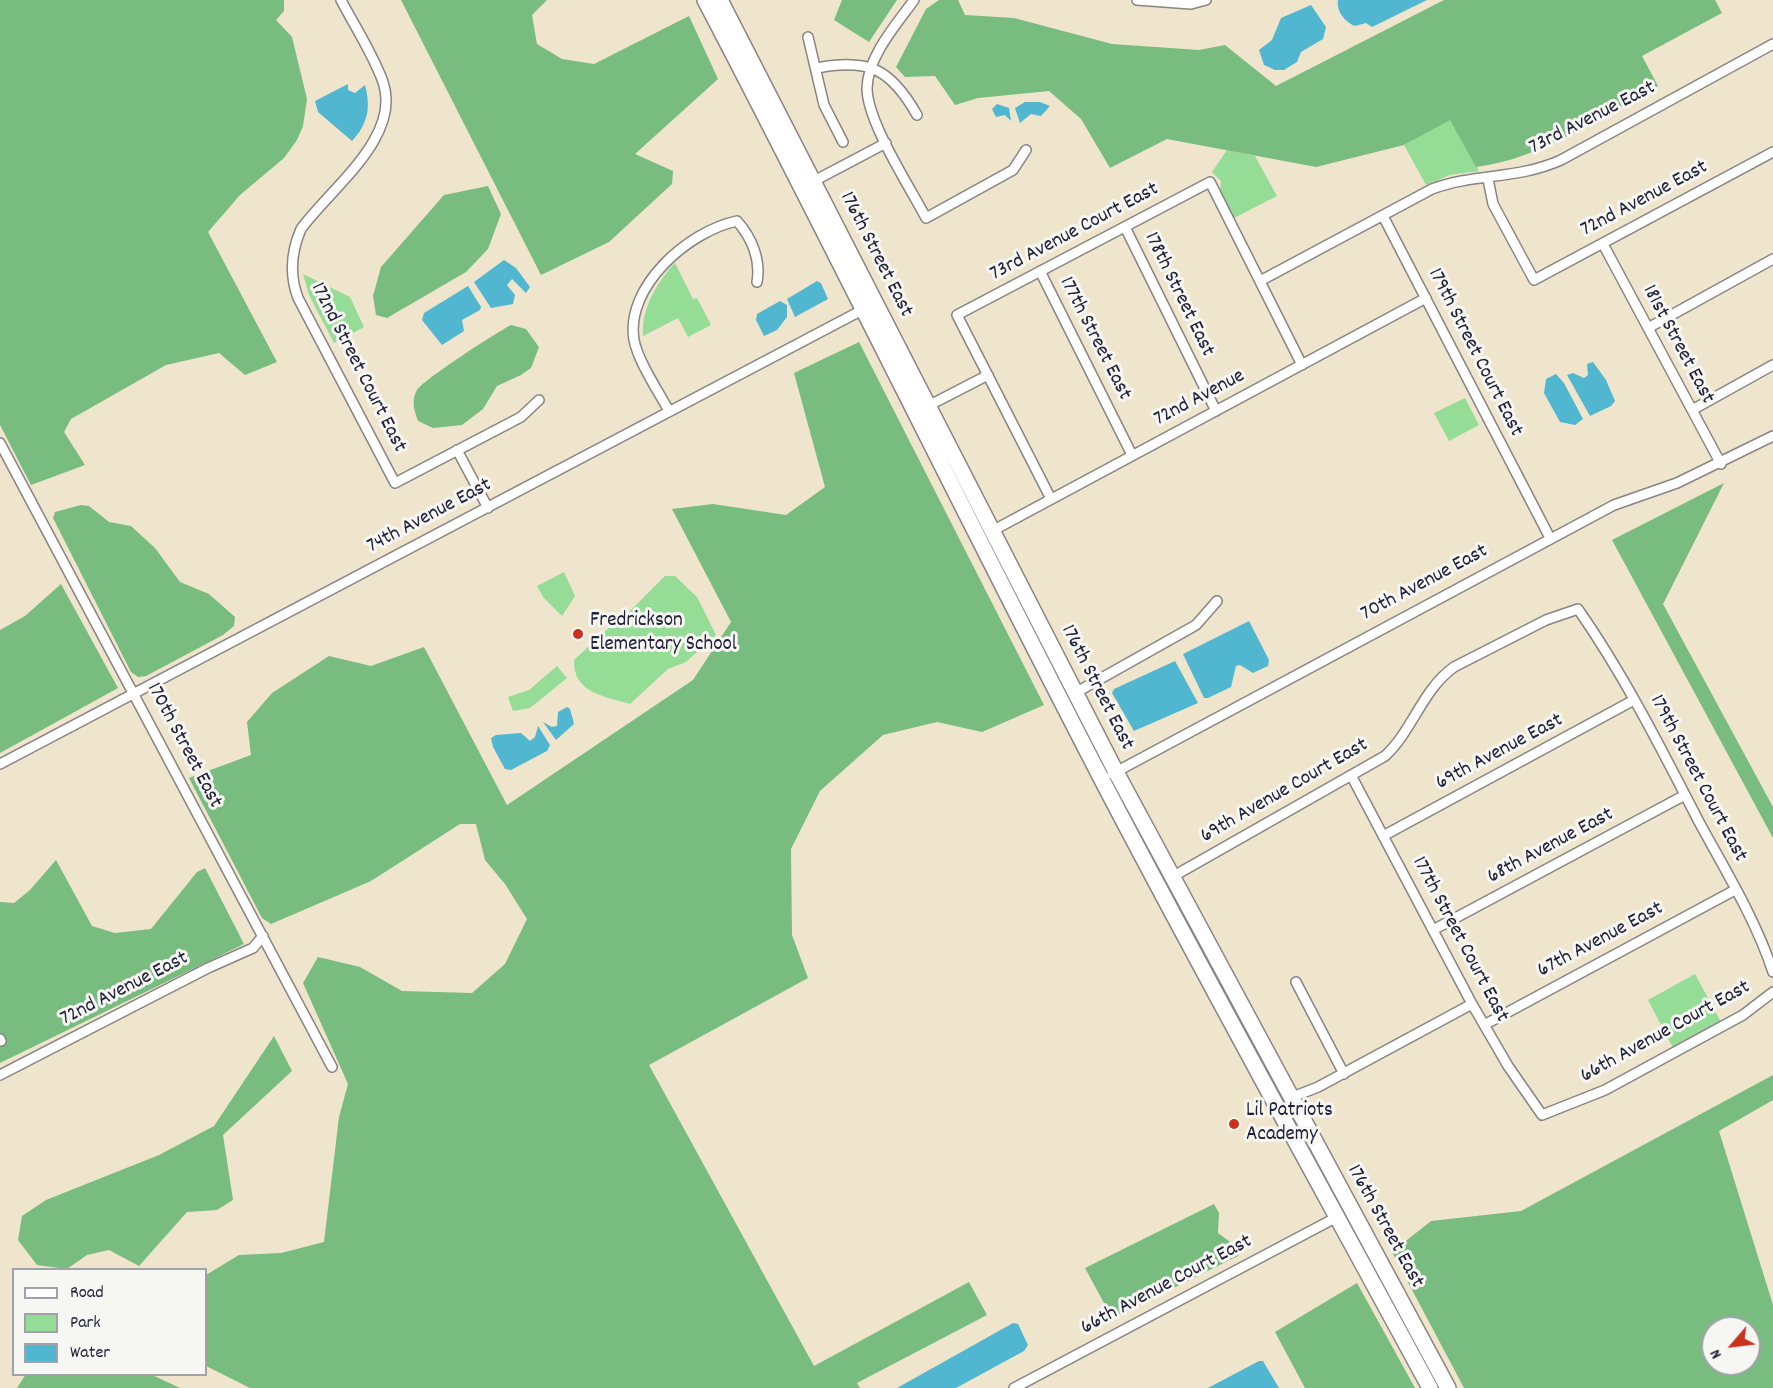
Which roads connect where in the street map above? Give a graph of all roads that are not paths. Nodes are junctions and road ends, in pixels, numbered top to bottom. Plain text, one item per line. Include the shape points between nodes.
1 (341, 0) edge
2 (705, 0) edge
3 (720, 0) edge
4 (914, 0) edge
5 (1137, 0) edge
6 (1206, 0) edge
7 (808, 37) dead end
8 (1773, 44) edge
9 (872, 67) junction
10 (817, 68) junction
11 (917, 115) dead end
12 (843, 142) dead end
13 (886, 143) junction
14 (1026, 150) dead end
15 (785, 152) junction
16 (1773, 152) edge
17 (1488, 179) junction
18 (814, 181) junction
19 (1383, 216) junction
20 (1125, 227) junction
21 (1603, 244) junction
22 (1773, 260) edge
23 (1040, 272) junction
24 (1260, 281) junction
25 (757, 282) dead end
26 (1426, 298) junction
27 (869, 306) junction
28 (1648, 328) junction
29 (1302, 365) junction
30 (1773, 365) edge
31 (988, 375) junction
32 (538, 400) dead end
33 (928, 406) junction
34 (1692, 410) junction
35 (669, 411) junction
36 (1216, 411) junction
37 (1773, 436) edge
38 (0, 443) edge
39 (458, 450) junction
40 (1132, 455) junction
41 (1720, 464) junction
42 (1051, 499) junction
43 (488, 508) junction
44 (992, 531) junction
45 (1550, 538) junction
46 (1217, 601) dead end
47 (1578, 609) joint
48 (135, 693) junction
49 (1075, 693) junction
50 (1634, 700) junction
51 (0, 764) edge
52 (1109, 776) junction
53 (1352, 777) junction
54 (1686, 795) junction
55 (1383, 836) junction
56 (1172, 877) junction
57 (1735, 890) junction
58 (1433, 930) junction
59 (263, 936) junction
60 (1773, 972) edge
61 (1296, 982) dead end
62 (1773, 992) edge
63 (1472, 1004) junction
64 (1484, 1025) junction
65 (332, 1067) dead end
66 (1344, 1074) junction
67 (0, 1075) edge
68 (1290, 1098) junction
69 (1542, 1115) joint
70 (1337, 1217) junction
71 (1367, 1272) junction
72 (1408, 1314) junction
73 (1014, 1388) edge
74 (1430, 1388) edge
75 (1448, 1388) edge

1 - 39 street, 172nd Street Court East via 384,85 386,111 370,147 301,229 292,267 298,298 396,483
2 - 15 main road, 176th Street East
3 - 18 main road, 176th Street East
4 - 9 street via 884,42
5 - 6 street via 1191,4
7 - 10 street
8 - 17 street, 73rd Avenue East via 1561,160 1531,171
9 - 10 street via 852,64
9 - 11 street via 902,89
9 - 13 street via 867,87 869,102
10 - 12 street via 824,105
13 - 14 street via 926,218 1013,170
13 - 18 street
15 - 18 main road via 804,178
15 - 27 main road, 176th Street East
16 - 21 street, 72nd Avenue East
17 - 19 street, 73rd Avenue East via 1446,184
17 - 21 street, 72nd Avenue East via 1493,204 1534,280
18 - 27 main road, 176th Street East
19 - 24 street, 73rd Avenue East
19 - 26 street, 179th Street Court East
20 - 23 street, 73rd Avenue Court East
20 - 24 street, 73rd Avenue Court East via 1210,182
20 - 36 street, 178th Street East
21 - 28 street, 181st Street East
22 - 28 street
23 - 31 street, 73rd Avenue Court East via 957,315
23 - 40 street, 177th Street East
24 - 29 street
25 - 35 street via 757,257 737,221 665,260 651,280 636,312 634,343
26 - 29 street, 72nd Avenue
26 - 45 street, 179th Street Court East
27 - 33 main road, 176th Street East
27 - 35 street, 74th Avenue East
27 - 52 main road, 176th Street East
28 - 34 street, 181st Street East
29 - 36 street, 72nd Avenue
30 - 34 street
31 - 33 street
31 - 42 street
32 - 39 street via 521,417
33 - 44 main road, 176th Street East
34 - 41 street, 181st Street East
35 - 43 street, 74th Avenue East
36 - 40 street, 72nd Avenue
37 - 41 street, 70th Avenue East
38 - 48 street, 170th Street East
39 - 43 street
40 - 42 street, 72nd Avenue
41 - 45 street, 70th Avenue East via 1614,504
42 - 44 street, 72nd Avenue
43 - 48 street, 74th Avenue East
44 - 49 main road, 176th Street East
45 - 52 street, 70th Avenue East
46 - 49 street via 1196,625
47 - 50 street, 179th Street Court East
47 - 53 street, 69th Avenue Court East via 1546,620 1442,676 1395,747
48 - 51 street, 74th Avenue East
48 - 59 street, 170th Street East
49 - 52 main road, 176th Street East
50 - 54 street, 179th Street Court East
50 - 55 street, 69th Avenue East
52 - 56 main road, 176th Street East
52 - 70 main road, 176th Street East
53 - 55 street, 177th Street Court East
53 - 56 street, 69th Avenue Court East
54 - 57 street, 179th Street Court East
54 - 58 street, 68th Avenue East
55 - 58 street, 177th Street Court East
56 - 68 main road, 176th Street East
57 - 60 street, 179th Street Court East via 1756,928
57 - 64 street, 67th Avenue East
58 - 63 street, 177th Street Court East
59 - 65 street, 170th Street East
59 - 67 street, 72nd Avenue East via 253,948
61 - 66 street
62 - 69 street, 66th Avenue Court East via 1743,1015 1605,1090
63 - 64 street, 177th Street Court East
63 - 66 street
64 - 69 street, 177th Street Court East
66 - 68 street
68 - 72 main road, 176th Street East
70 - 71 main road, 176th Street East
70 - 73 street, 66th Avenue Court East
71 - 72 main road via 1400,1313
71 - 74 main road, 176th Street East
72 - 75 main road, 176th Street East

